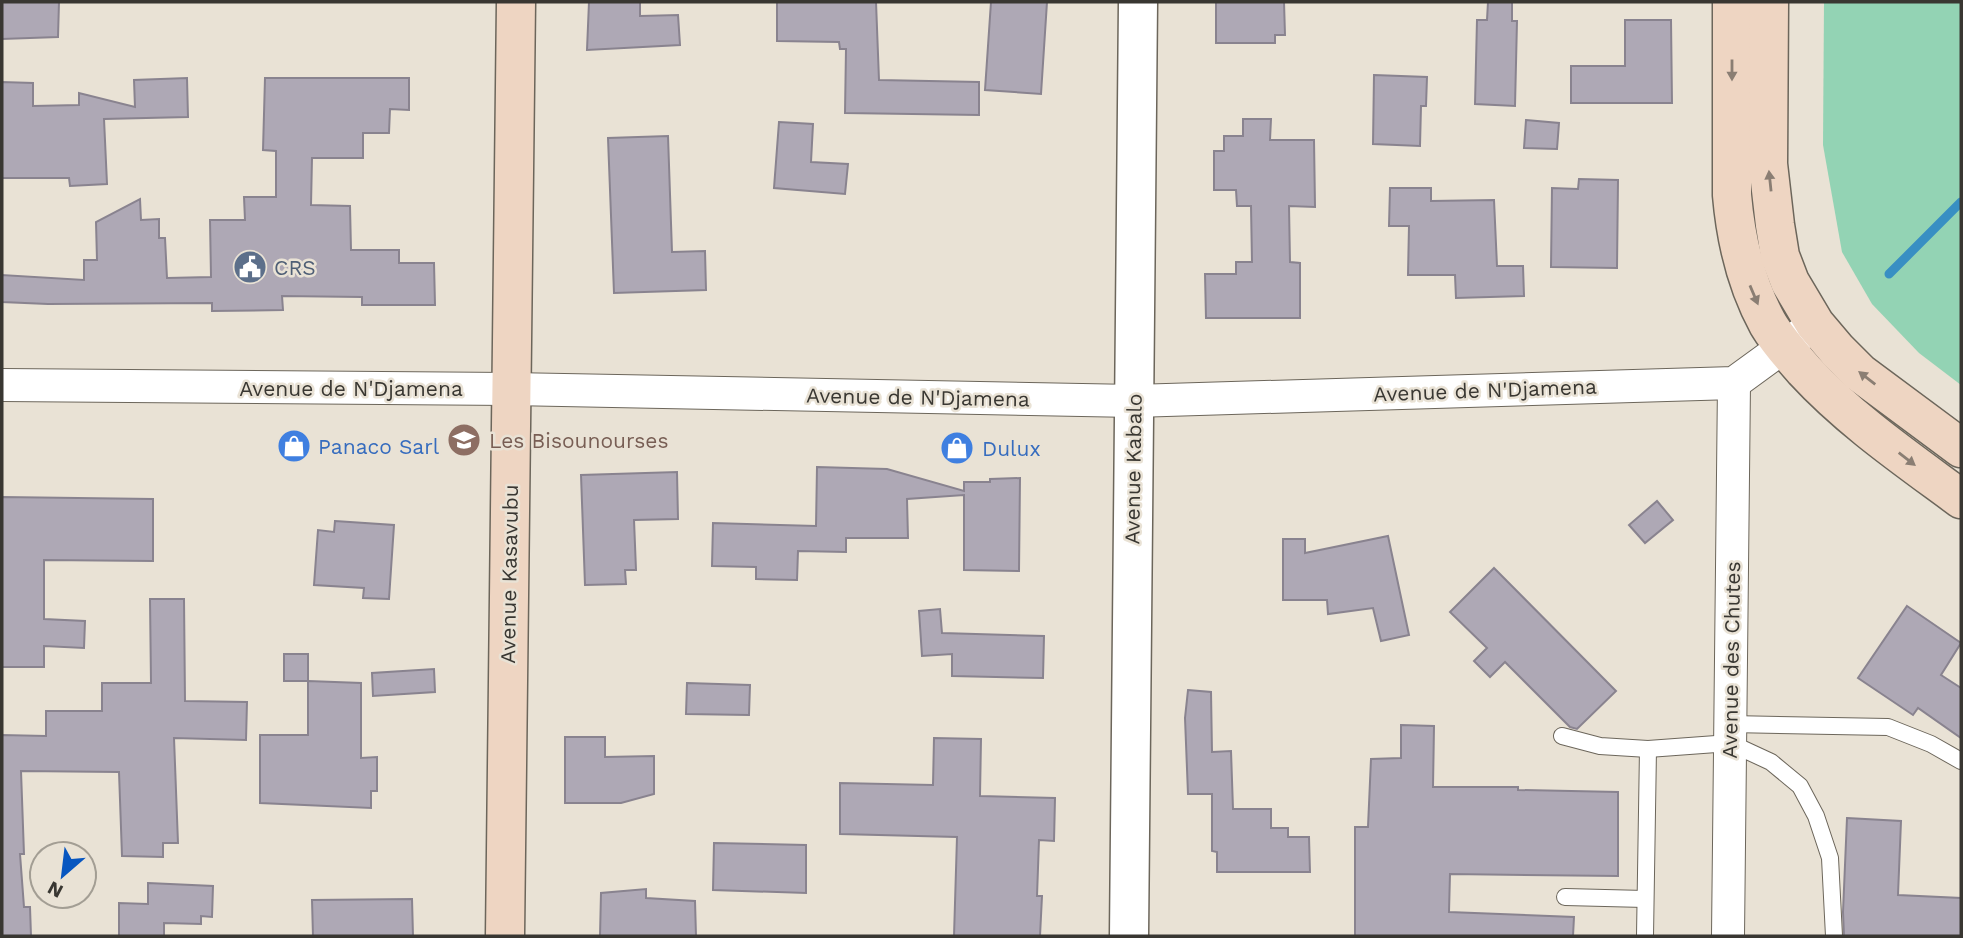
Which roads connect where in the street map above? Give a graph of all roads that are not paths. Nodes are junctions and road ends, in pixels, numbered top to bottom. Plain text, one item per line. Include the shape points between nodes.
1 (516, 2) edge
2 (1138, 2) edge
3 (1732, 2) edge
4 (1769, 2) edge
5 (1815, 324) junction
6 (1783, 347) junction
7 (1734, 383) junction
8 (2, 385) edge
9 (511, 389) junction
10 (1134, 401) junction
11 (1961, 448) edge
12 (1961, 499) edge
13 (1730, 733) junction
14 (1562, 736) dead end
15 (1648, 749) junction
16 (1961, 761) edge
17 (1564, 897) dead end
18 (1646, 899) junction
19 (505, 936) edge
20 (1129, 936) edge
21 (1645, 936) edge
22 (1728, 936) edge
23 (1834, 936) edge

1 - 9 main road, Avenue Kasavubu
2 - 10 street, Avenue Kabalo
3 -> 6 main road via 1735,227 1752,291
5 -> 4 main road via 1790,282 1775,225 1768,164
5 - 6 street
11 -> 5 main road via 1860,373
6 - 7 street
6 -> 12 main road via 1835,402
7 - 10 street, Avenue de N'Djamena
7 - 13 street, Avenue des Chutes
8 - 9 street, Avenue de N'Djamena
9 - 10 street, Avenue de N'Djamena
9 - 19 main road, Avenue Kasavubu
10 - 20 street, Avenue Kabalo
13 - 15 lane
13 - 16 lane via 1888,727
13 - 22 street, Avenue des Chutes
13 - 23 lane via 1800,786 1830,858
14 - 15 lane via 1600,746
15 - 18 lane
17 - 18 lane
18 - 21 lane

